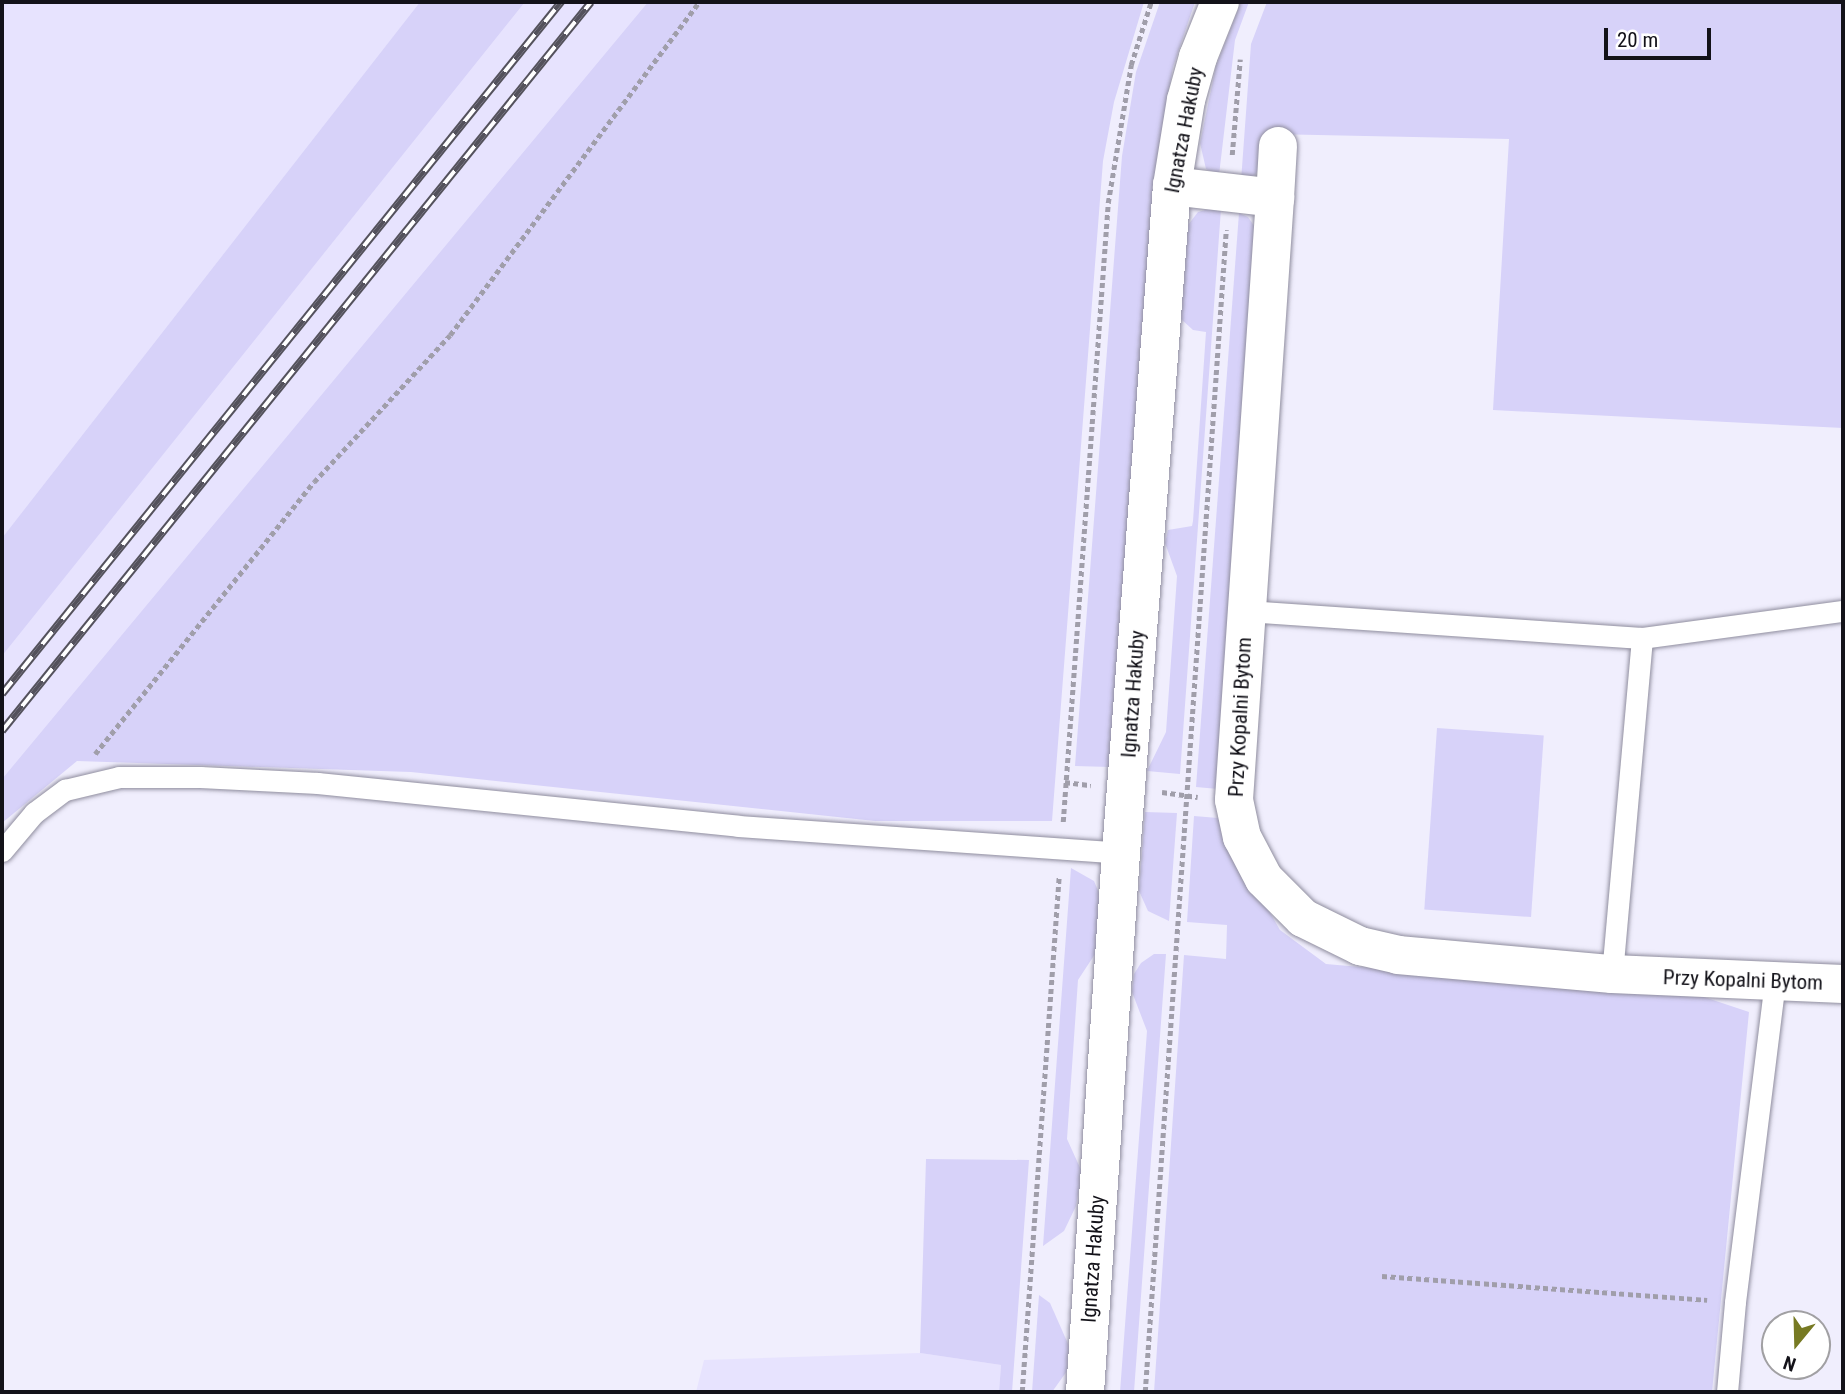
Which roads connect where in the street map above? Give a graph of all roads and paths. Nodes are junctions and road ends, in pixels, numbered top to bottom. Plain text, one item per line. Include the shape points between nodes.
1 (699, 2) edge
2 (1151, 2) edge
3 (1220, 2) edge
4 (1241, 48) dead end
5 (1278, 146) dead end
6 (1172, 186) junction
7 (1229, 194) junction
8 (1275, 198) junction
9 (1246, 611) junction
10 (1843, 611) edge
11 (1643, 638) junction
12 (65, 790) junction
13 (1061, 848) junction
14 (2, 851) edge
15 (1121, 853) junction
16 (1612, 974) junction
17 (1774, 981) junction
18 (1843, 984) edge
19 (1382, 1276) dead end
20 (1735, 1302) junction
21 (1022, 1392) edge
22 (1084, 1392) edge
23 (1145, 1392) edge
24 (1727, 1392) edge

1 - 12 path via 450,335 314,482
2 - 13 path via 1131,65 1108,203
3 - 6 street, Ignatza Hakuby via 1186,100
4 - 7 path
5 - 8 street, Przy Kopalni Bytom
6 - 7 street
6 - 15 street, Ignatza Hakuby
7 - 8 street
7 - 23 path
8 - 9 street, Przy Kopalni Bytom
9 - 11 lane
9 - 16 street, Przy Kopalni Bytom via 1234,800 1242,837 1264,879 1303,918 1360,946 1398,955
10 - 11 lane
11 - 16 lane
12 - 13 lane via 119,777 318,783 738,826
12 - 14 lane via 34,813
13 - 15 lane
13 - 21 path
15 - 22 street, Ignatza Hakuby
16 - 17 street, Przy Kopalni Bytom
17 - 18 street, Przy Kopalni Bytom
17 - 20 lane
19 - 20 path
20 - 24 lane

